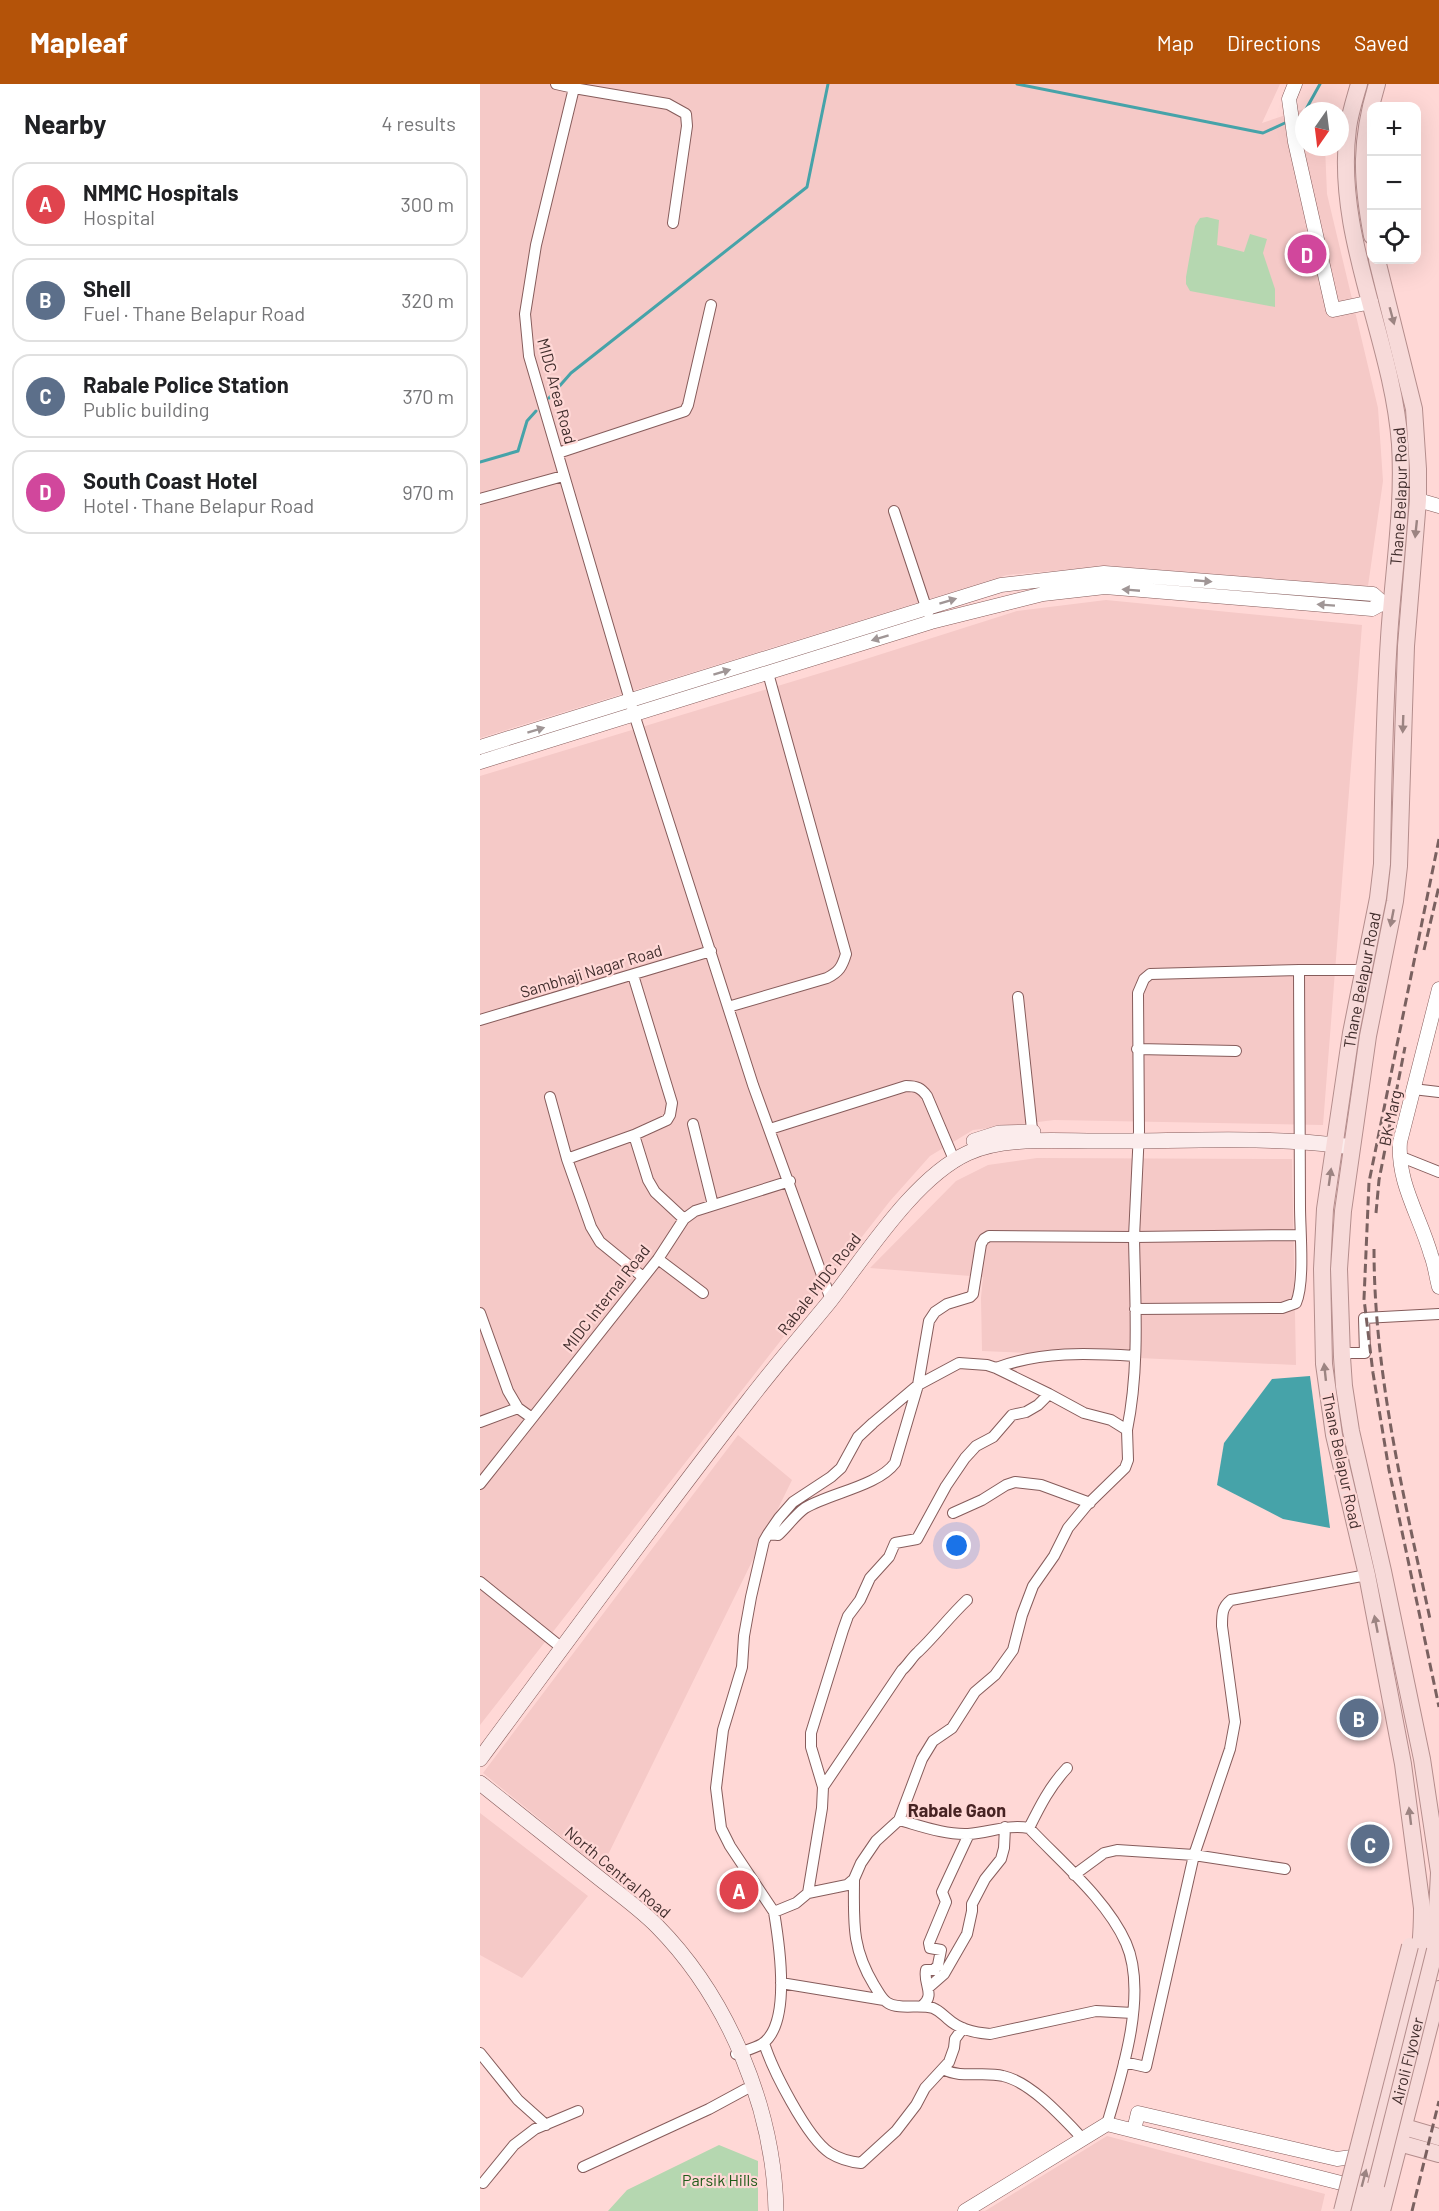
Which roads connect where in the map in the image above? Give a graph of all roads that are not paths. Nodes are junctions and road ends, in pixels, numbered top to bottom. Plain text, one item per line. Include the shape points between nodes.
1 (556, 84) edge
2 (1295, 84) edge
3 (1359, 84) edge
4 (1377, 84) edge
5 (574, 88) junction
6 (1367, 213) edge
7 (673, 223) dead end
8 (1378, 264) edge
9 (1371, 302) junction
10 (711, 305) dead end
11 (558, 453) junction
12 (563, 476) junction
13 (480, 499) edge
14 (1418, 500) junction
15 (1439, 506) edge
16 (894, 511) dead end
17 (1162, 578) junction
18 (1043, 587) junction
19 (1161, 592) junction
20 (1387, 603) junction
21 (926, 608) junction
22 (931, 622) junction
23 (768, 673) junction
24 (632, 707) junction
25 (511, 745) junction
26 (480, 747) edge
27 (480, 762) edge
28 (711, 951) junction
29 (1299, 970) junction
30 (1363, 970) junction
31 (633, 975) junction
32 (1439, 989) edge
33 (1018, 997) dead end
34 (728, 1006) junction
35 (480, 1020) edge
36 (1137, 1049) junction
37 (1236, 1051) dead end
38 (1413, 1089) junction
39 (1439, 1092) edge
40 (550, 1097) dead end
41 (693, 1124) dead end
42 (770, 1129) junction
43 (634, 1135) junction
44 (1139, 1136) junction
45 (1033, 1137) junction
46 (1299, 1138) junction
47 (1335, 1139) junction
48 (1352, 1141) junction
49 (1399, 1156) junction
50 (953, 1157) junction
51 (567, 1159) junction
52 (1439, 1172) edge
53 (790, 1182) junction
54 (713, 1205) junction
55 (684, 1219) junction
56 (1300, 1235) junction
57 (1134, 1237) junction
58 (658, 1259) junction
59 (643, 1277) junction
60 (1439, 1287) edge
61 (703, 1293) dead end
62 (829, 1295) junction
63 (1135, 1309) junction
64 (480, 1313) edge
65 (1439, 1314) edge
66 (1342, 1353) junction
67 (1135, 1356) junction
68 (996, 1368) junction
69 (918, 1386) junction
70 (1049, 1394) junction
71 (518, 1408) junction
72 (532, 1418) junction
73 (480, 1422) edge
74 (1127, 1430) junction
75 (480, 1484) edge
76 (1090, 1503) junction
77 (953, 1513) dead end
78 (768, 1534) junction
79 (1366, 1575) junction
80 (480, 1582) edge
81 (967, 1600) dead end
82 (559, 1645) junction
83 (480, 1743) edge
84 (480, 1759) edge
85 (1067, 1768) dead end
86 (480, 1783) edge
87 (823, 1787) junction
88 (480, 1795) edge
89 (898, 1820) junction
90 (1005, 1827) junction
91 (1029, 1828) junction
92 (969, 1834) junction
93 (1194, 1855) junction
94 (1285, 1869) dead end
95 (1439, 1873) edge
96 (1074, 1875) junction
97 (1417, 1875) junction
98 (854, 1879) junction
99 (808, 1893) junction
100 (774, 1912) junction
101 (781, 1983) junction
102 (928, 1988) junction
103 (1439, 1989) edge
104 (884, 2000) junction
105 (922, 2006) junction
106 (1133, 2013) junction
107 (963, 2028) junction
108 (764, 2043) junction
109 (480, 2053) edge
110 (737, 2053) junction
111 (1124, 2062) junction
112 (943, 2069) junction
113 (746, 2089) junction
114 (578, 2111) dead end
115 (1138, 2113) junction
116 (1378, 2120) junction
117 (1107, 2124) junction
118 (546, 2125) junction
119 (1134, 2130) junction
120 (1401, 2135) junction
121 (1439, 2137) edge
122 (1083, 2139) junction
123 (1373, 2145) junction
124 (1439, 2154) edge
125 (584, 2167) dead end
126 (481, 2184) edge
127 (1349, 2185) junction
128 (768, 2211) edge
129 (776, 2211) edge
130 (965, 2211) edge
131 (1342, 2211) edge
132 (1356, 2211) edge
133 (1370, 2211) edge
134 (1382, 2211) edge

1 - 5 street
2 - 9 street via 1289,99 1295,142 1333,310
3 - 9 main road, Thane Belapur Road via 1348,127 1348,201
4 - 6 main road via 1365,130
5 - 7 street via 668,104 686,114
5 - 11 street, MIDC Area Road via 536,245 525,314 529,356
8 -> 14 main road, Thane Belapur Road via 1414,409
9 - 20 main road, Thane Belapur Road via 1389,373 1400,442 1401,500
10 - 11 street via 685,411
11 - 12 street, MIDC Area Road
12 - 13 street
12 - 24 street, MIDC Area Road
14 - 15 street
14 -> 48 main road, Thane Belapur Road via 1406,646 1399,866
16 - 21 street
17 - 18 street via 1104,573
17 - 19 street
17 -> 20 street via 1373,594
19 -> 18 street
21 -> 18 street via 1001,585
18 - 22 street
20 -> 19 street via 1372,609
20 - 30 main road, Thane Belapur Road via 1382,864
21 - 22 street
24 -> 21 street
22 -> 23 street
23 - 24 street
23 - 34 street via 846,954 843,966 827,978
24 - 25 street
24 - 28 street, MIDC Area Road
25 - 26 street
25 - 27 street
28 - 31 street, Sambhaji Nagar Road
28 - 34 street, MIDC Area Road
29 - 30 street
29 - 36 street via 1150,974 1137,993
29 - 46 street
30 - 47 main road, Thane Belapur Road
31 - 35 street, Sambhaji Nagar Road
31 - 43 street via 672,1103 667,1120
32 - 38 street, BK Marg
33 - 45 street
34 - 42 street, MIDC Area Road
36 - 37 street
36 - 44 street
38 - 39 street
38 - 49 street, BK Marg
40 - 51 street
41 - 54 street
42 - 50 street via 915,1086 927,1096
42 - 53 street, MIDC Area Road
43 - 51 street
43 - 55 street via 655,1192
44 - 45 main road, Rabale MIDC Road
44 - 46 main road, Rabale MIDC Road via 1176,1140
44 - 57 street
45 - 50 main road, Rabale MIDC Road via 984,1146
46 - 47 main road, Rabale MIDC Road
46 - 56 street
47 - 48 main road, Rabale MIDC Road
79 -> 47 main road, Thane Belapur Road via 1334,1435 1324,1364 1324,1228
48 - 66 main road, Thane Belapur Road via 1339,1269
49 - 52 street
49 - 60 street, BK Marg via 1404,1185 1431,1254
50 - 62 main road, Rabale MIDC Road via 902,1202
51 - 59 street via 600,1242
53 - 54 street
53 - 62 street, MIDC Area Road
54 - 55 street
55 - 58 street, MIDC Internal Road
56 - 57 street
56 - 63 street via 1299,1297 1292,1306
57 - 63 street
57 - 69 street via 984,1239 973,1294 940,1308 929,1321
58 - 59 street, MIDC Internal Road
58 - 61 street
59 - 72 street, MIDC Internal Road
62 - 82 main road, Rabale MIDC Road
63 - 67 street
64 - 71 street
65 - 66 street via 1365,1318 1365,1353
66 - 95 main road, Thane Belapur Road via 1351,1431 1422,1760
67 - 68 street via 1041,1356
67 - 74 street
68 - 69 street via 959,1363
68 - 70 street
69 - 78 street via 858,1437 841,1468 793,1502
69 - 78 street via 891,1468 805,1509 778,1535
70 - 74 street
70 - 87 street via 1026,1412 1012,1415 993,1437 970,1452 917,1539 895,1543 848,1616 811,1733 811,1747
71 - 72 street
71 - 73 street
72 - 75 street, MIDC Internal Road
74 - 76 street via 1125,1468
76 - 77 street via 1060,1491 1015,1482
76 - 89 street via 1068,1528 1033,1586 1013,1650 995,1675 975,1692 952,1728 933,1741 922,1759
78 - 100 street via 751,1597 742,1666 723,1730 716,1788 721,1828 729,1846
79 - 93 street via 1226,1604 1222,1626 1234,1722 1230,1749
97 -> 79 main road, Thane Belapur Road via 1403,1764
80 - 82 street
81 - 87 street via 902,1670
82 - 83 main road, Rabale MIDC Road
82 - 84 main road, Rabale MIDC Road
85 - 91 street
86 - 110 main road, North Central Road via 657,1926 702,1980
87 - 99 street
88 - 110 main road, North Central Road via 653,1932 686,1969
89 - 92 street
89 - 98 street via 876,1841
90 - 91 street
90 - 92 street
90 - 102 street via 1001,1859 972,1904 967,1934 944,1974
91 - 96 street
92 - 102 street via 942,1892 946,1902 929,1943 930,1948 940,1950 939,1958 934,1970 926,1970
93 - 94 street
93 - 96 street via 1117,1850 1104,1853
93 - 111 street via 1146,2067
95 - 133 main road, Airoli Flyover, bridge via 1435,1950
96 - 106 street via 1105,1910 1128,1946 1136,1994
97 - 116 main road via 1422,1908 1419,1958
97 - 127 main road, Airoli Flyover, bridge via 1410,1946
98 - 99 street via 840,1887
98 - 104 street via 855,1941 860,1960
99 - 100 street
100 - 101 street
101 - 104 street
101 - 108 street via 777,2020
102 - 105 street via 930,1996
103 - 120 main road
104 - 105 street via 897,2006
105 - 107 street via 942,2013
106 - 107 street via 1096,2011 990,2034
106 - 111 street
107 - 112 street
108 - 110 street
108 - 112 street via 770,2062 810,2131 829,2153 858,2163 896,2131
109 - 118 street via 518,2100
110 - 113 main road, North Central Road
110 - 129 main road, North Central Road via 764,2123
111 - 117 street
112 - 122 street via 958,2074 1004,2076 1016,2082 1035,2093
113 - 125 street
113 - 128 main road, North Central Road via 764,2162
114 - 118 street
115 - 117 street
115 - 119 street
115 - 123 street via 1337,2159 1363,2154
116 - 120 main road
116 - 123 main road
117 - 119 street
117 - 122 street
118 - 126 street via 514,2145
119 - 127 street
120 - 121 main road
120 - 123 main road
120 - 124 main road
120 - 134 main road
122 - 130 street
132 -> 123 main road
127 - 131 main road, Airoli Flyover, bridge

